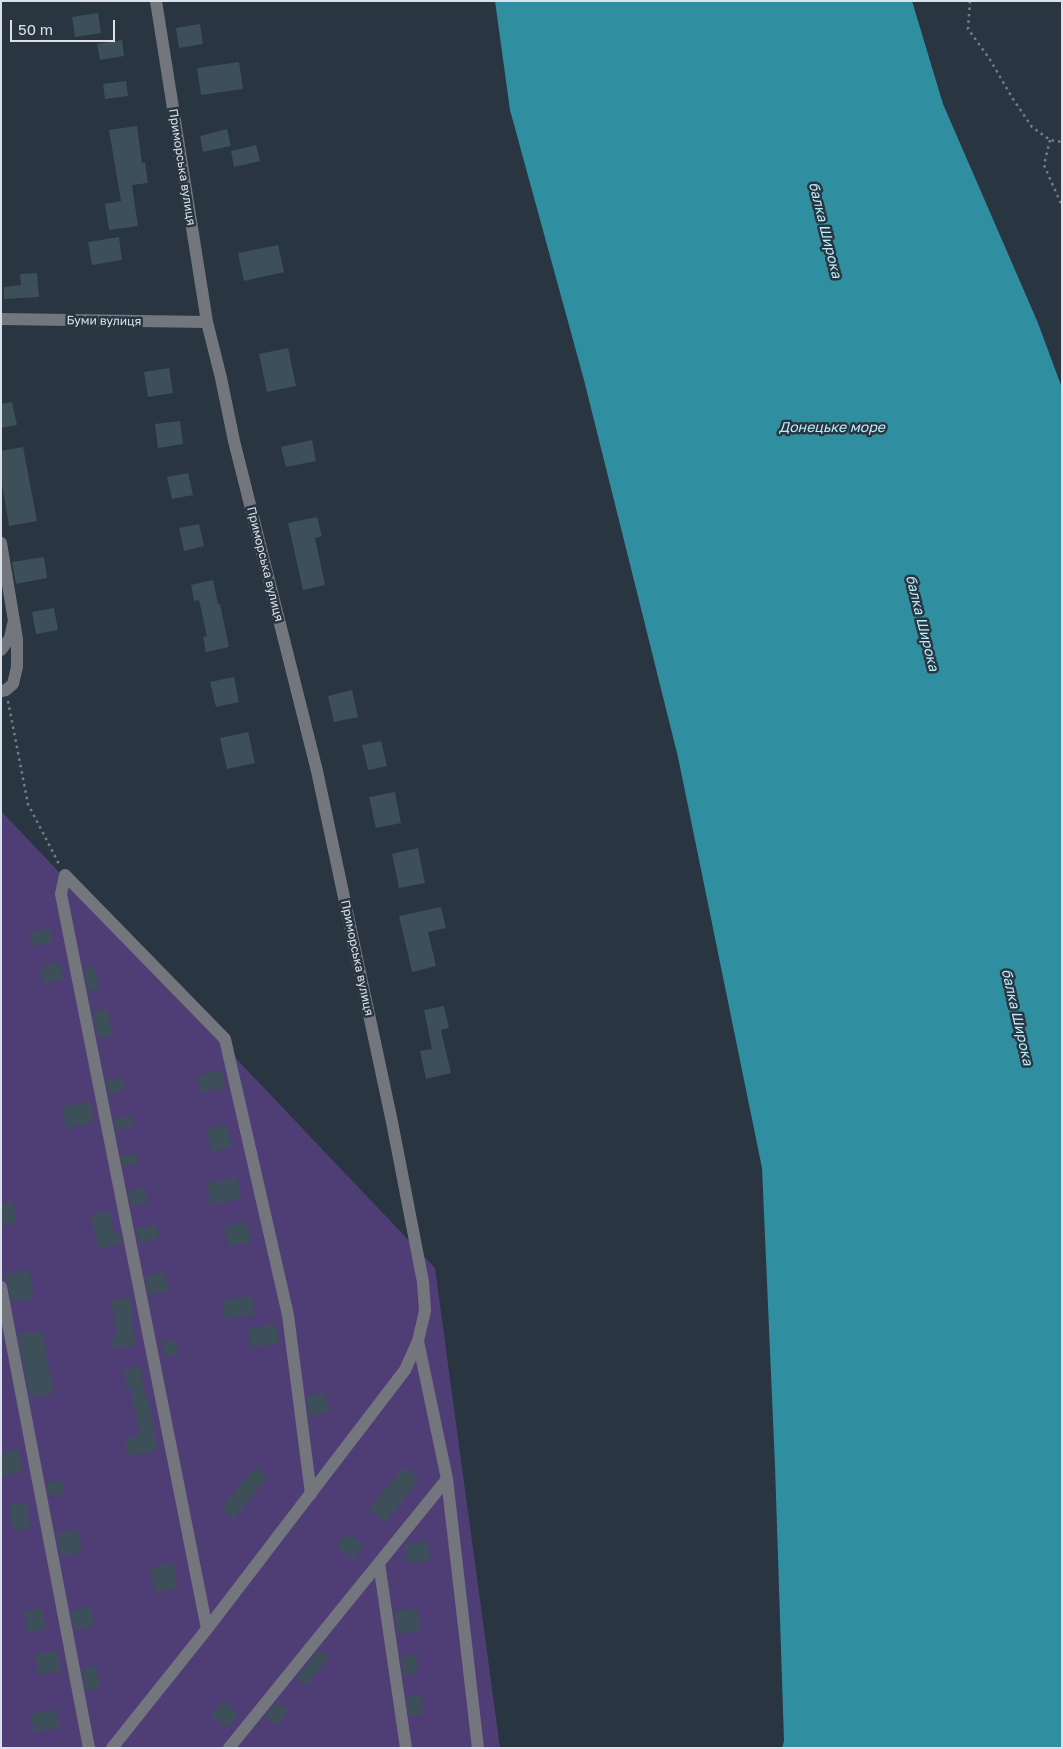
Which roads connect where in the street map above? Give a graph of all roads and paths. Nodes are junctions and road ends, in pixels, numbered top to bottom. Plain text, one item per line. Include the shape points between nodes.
1 (156, 1) edge
2 (970, 1) edge
3 (1050, 140) junction
4 (1062, 142) edge
5 (1062, 206) edge
6 (1, 320) edge
7 (206, 322) junction
8 (1, 543) edge
9 (14, 619) junction
10 (1, 650) edge
11 (4, 690) edge
12 (65, 875) junction
13 (1, 1287) edge
14 (418, 1342) junction
15 (447, 1479) junction
16 (311, 1494) junction
17 (379, 1563) junction
18 (208, 1629) junction
19 (404, 1745) edge
20 (89, 1748) edge
21 (112, 1748) edge
22 (229, 1748) edge
23 (478, 1748) edge

1 - 7 street, Приморська вулиця
2 - 3 path via 968,29 1032,127
3 - 4 path
3 - 5 path via 1044,165
6 - 7 street, Буми вулиця
7 - 14 street, Приморська вулиця via 317,771 392,1122 424,1282 424,1311
8 - 9 street
9 - 10 street via 10,638
9 - 11 street via 17,667 13,684
11 - 12 path via 28,804
12 - 16 street via 225,1039 288,1315
12 - 18 street via 61,894
13 - 20 street
14 - 15 street
14 - 16 street via 406,1370
15 - 17 street
15 - 23 street
16 - 18 street
17 - 19 street
17 - 22 street
18 - 21 street

